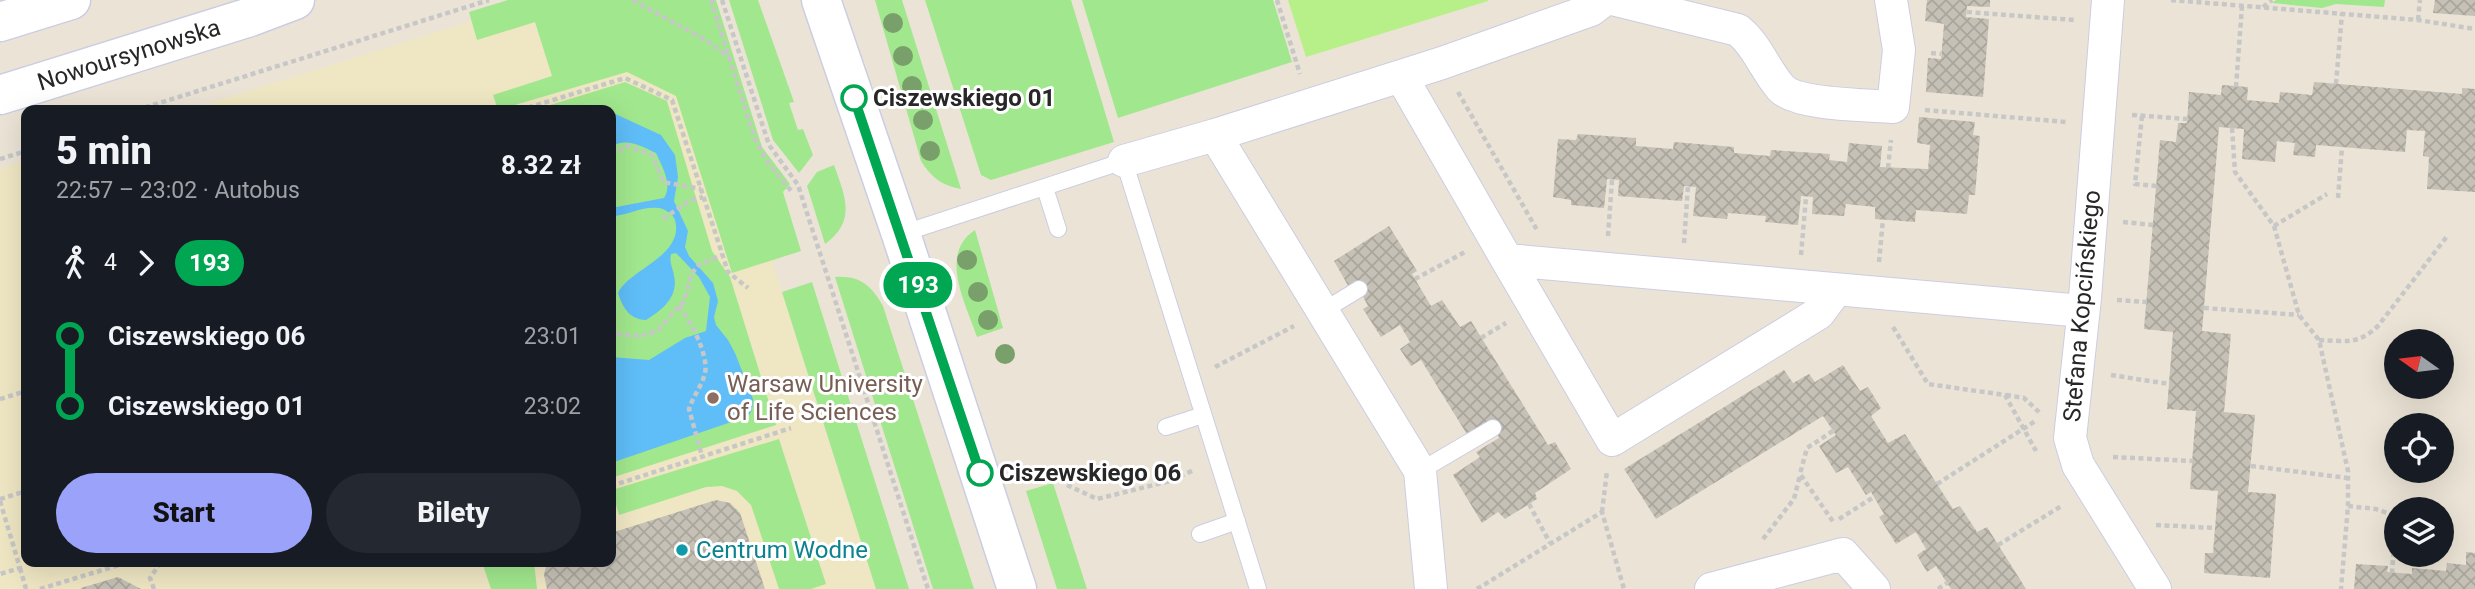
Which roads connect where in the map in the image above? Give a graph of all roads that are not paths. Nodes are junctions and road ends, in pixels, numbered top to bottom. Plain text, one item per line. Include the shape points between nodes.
1 (71, 0) edge
2 (295, 0) edge
3 (821, 0) edge
4 (1604, 0) edge
5 (1616, 0) edge
6 (1891, 0) edge
7 (2108, 11) edge
8 (0, 22) edge
9 (1401, 76) junction
10 (0, 94) edge
11 (1215, 135) junction
12 (1124, 161) junction
13 (1045, 188) junction
14 (1058, 229) dead end
15 (901, 234) junction
16 (1507, 260) junction
17 (1359, 289) dead end
18 (1836, 290) junction
19 (1323, 311) junction
20 (2083, 311) junction
21 (1203, 415) junction
22 (1166, 427) dead end
23 (1493, 428) dead end
24 (1420, 471) junction
25 (1237, 522) junction
26 (1200, 534) dead end
27 (1725, 585) edge
28 (1017, 589) edge
29 (1258, 589) edge
30 (1431, 589) edge
31 (1874, 589) edge
32 (2155, 589) edge

1 - 8 street
2 - 10 street, Nowoursynowska
3 - 15 street
4 - 9 street via 1591,10
5 - 6 street via 1738,30 1782,89 1798,99 1894,107 1899,50
7 - 20 street, Stefana Kopcińskiego
9 - 11 street
9 - 16 street
11 - 12 street
11 - 19 street
12 - 13 lane
12 - 21 lane
13 - 14 lane
13 - 15 lane
15 - 28 street
16 - 18 street
16 - 18 street via 1612,440 1819,313
17 - 19 lane
18 - 20 street
19 - 24 street
20 - 32 street, Stefana Kopcińskiego via 2070,438 2078,465
21 - 22 lane
21 - 25 lane
23 - 24 lane
24 - 30 street
25 - 26 lane
25 - 29 lane
27 - 31 street via 1843,554

